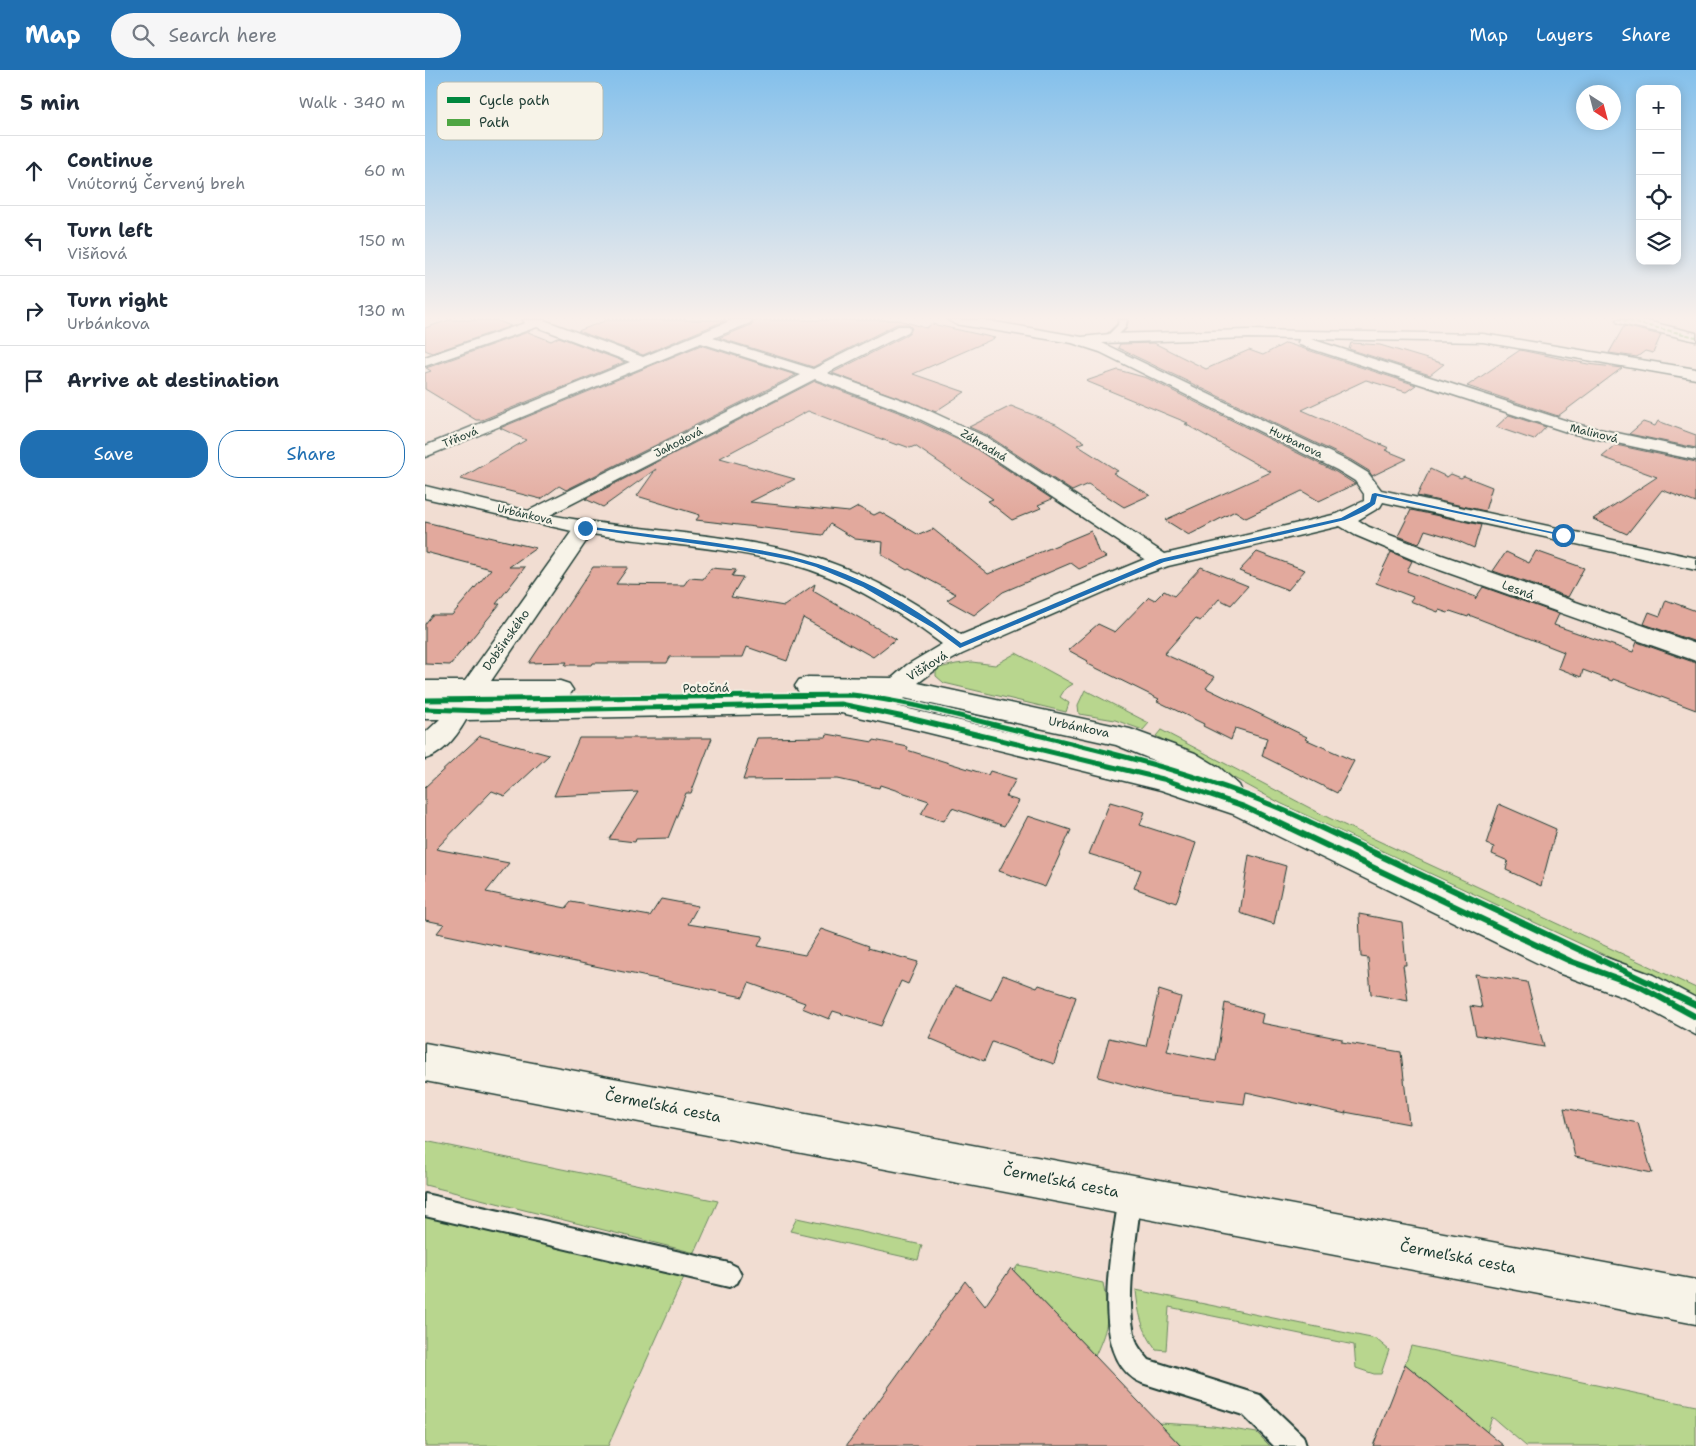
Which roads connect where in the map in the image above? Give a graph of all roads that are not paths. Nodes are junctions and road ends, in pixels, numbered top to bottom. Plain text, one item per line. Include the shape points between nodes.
1 (590, 384) edge
2 (795, 384) edge
3 (839, 384) edge
4 (1178, 384) edge
5 (1434, 384) edge
6 (425, 452) edge
7 (1696, 456) edge
8 (425, 492) edge
9 (1375, 494) junction
10 (533, 516) junction
11 (1343, 519) junction
12 (585, 528) junction
13 (1162, 561) junction
14 (1696, 564) edge
15 (960, 646) junction
16 (1696, 653) edge
17 (897, 687) junction
18 (425, 690) edge
19 (465, 700) junction
20 (425, 709) edge
21 (883, 712) junction
22 (425, 749) edge
23 (1243, 806) junction
24 (1696, 1017) edge
25 (425, 1062) edge
26 (1130, 1195) junction
27 (425, 1205) edge
28 (729, 1275) dead end
29 (1696, 1302) edge
30 (1293, 1446) edge

1 - 6 street, Tŕňová
2 - 10 street, Jahodová
3 - 13 street, Záhradná via 933,418 980,441
4 - 9 street, Hurbanova via 1358,474
5 - 7 street, Malinová via 1543,420
8 - 10 street, Urbánkova
9 - 11 street, Višňová via 1373,503
9 - 14 street
10 - 12 street, Urbánkova
11 - 13 street, Višňová
11 - 16 street, Lesná via 1362,531 1434,560
12 - 15 street, Urbánkova via 740,548 818,566 865,585 935,626
12 - 19 street, Dobšinského
13 - 15 street, Višňová
15 - 17 street, Višňová via 916,670
17 - 19 street, Potočná via 835,685
17 - 21 street, Višňová
17 - 23 street, Urbánkova via 1136,741 1185,761 1210,776
18 - 19 street, Potočná
19 - 20 street, Potočná
19 - 21 street, Potočná via 830,704
19 - 22 street, Dobšinského via 449,726
21 - 23 street, Urbánkova via 1163,779
23 - 24 street, Urbánkova via 1570,961 1641,987
25 - 26 street, Čermeľská cesta
26 - 29 street, Čermeľská cesta
26 - 30 lane via 1119,1319 1132,1360 1142,1370 1251,1404
27 - 28 lane

